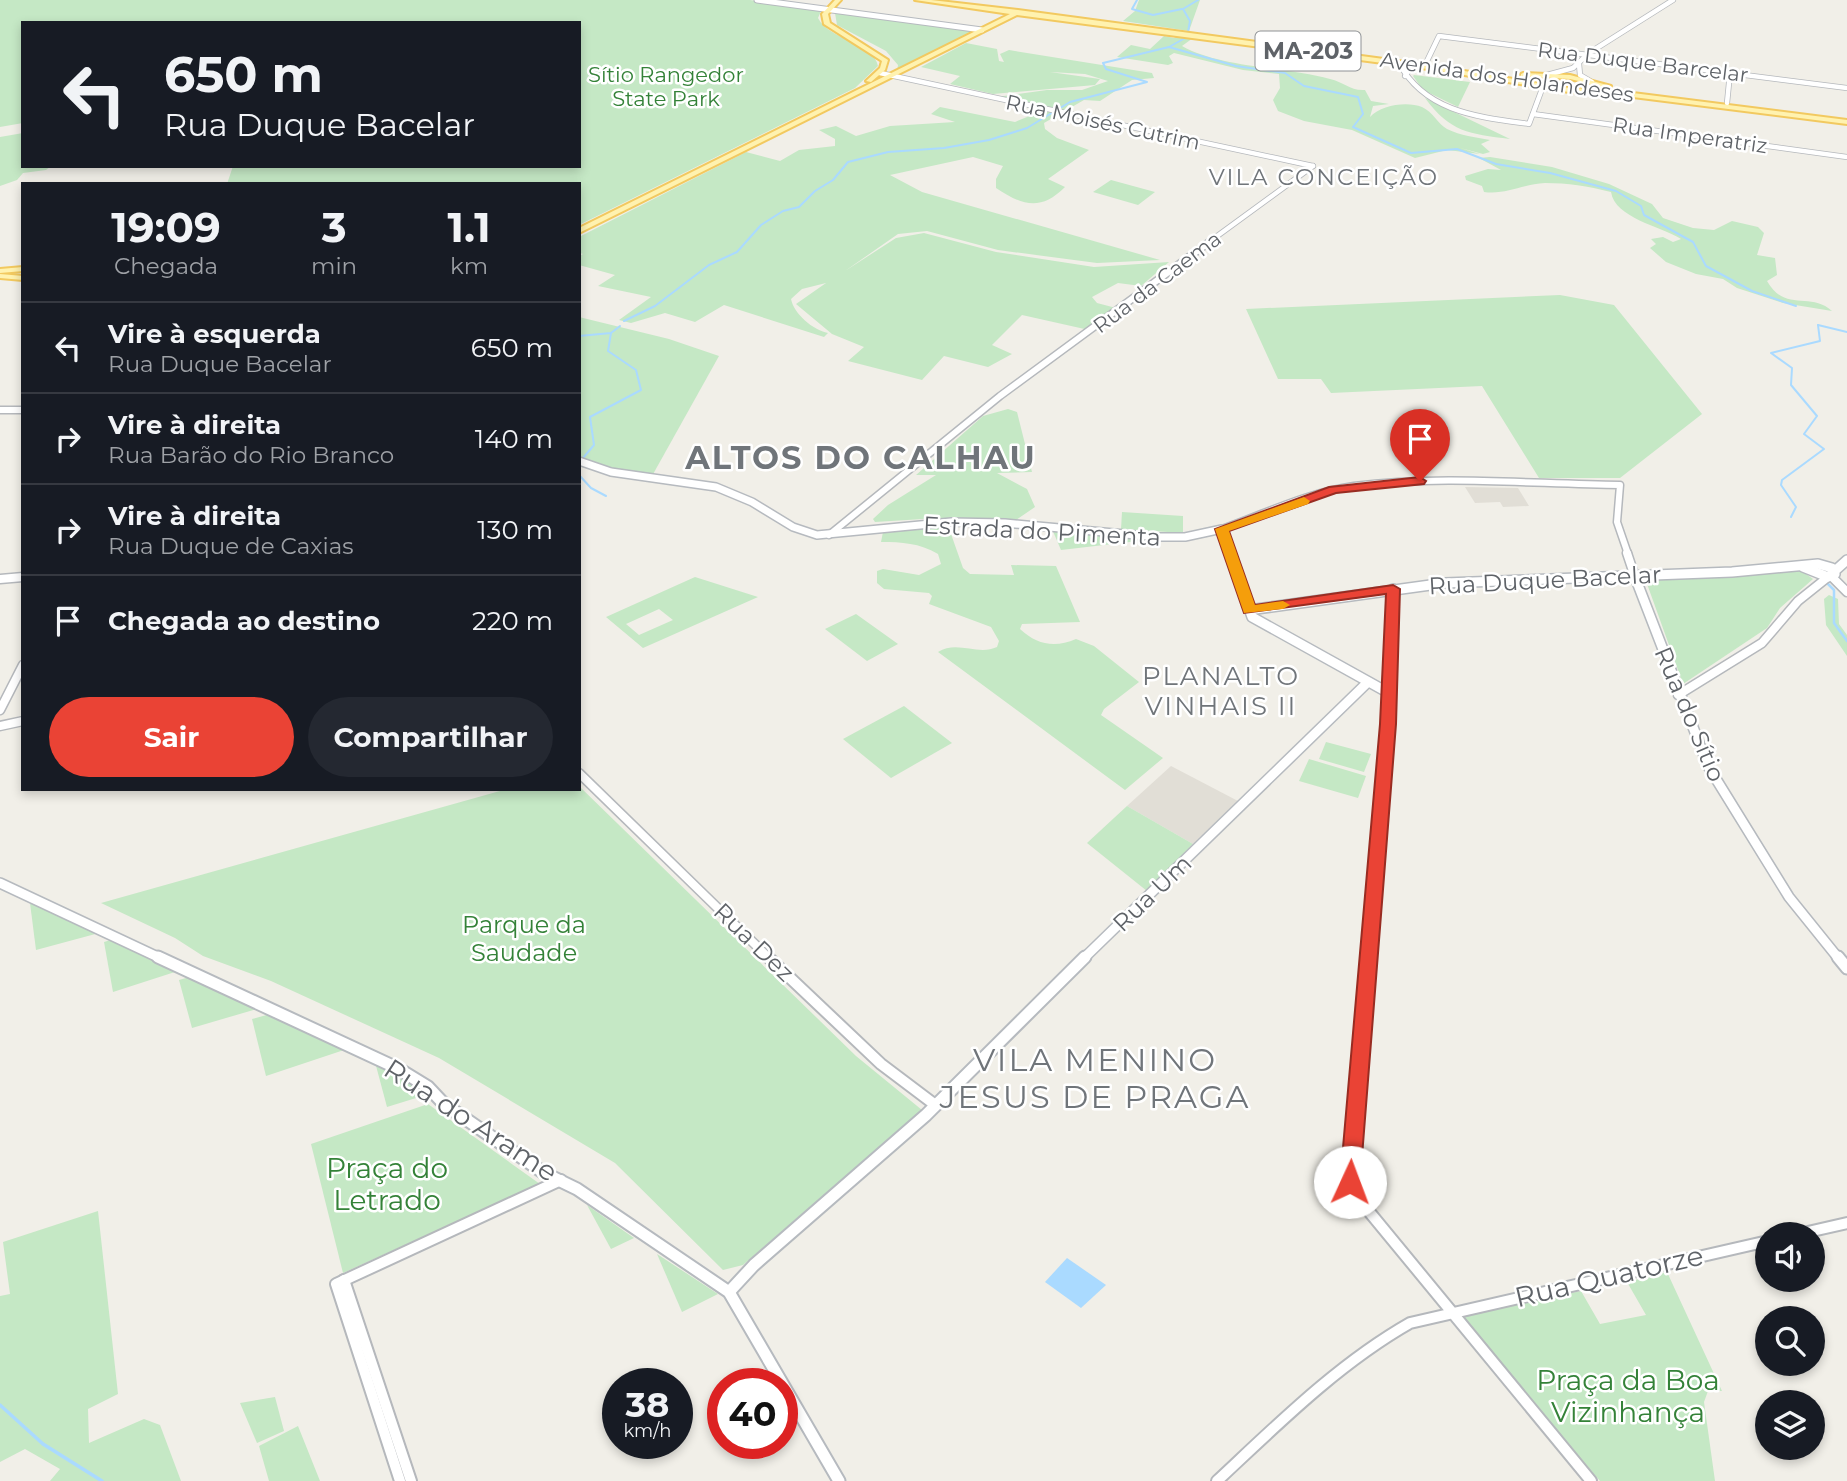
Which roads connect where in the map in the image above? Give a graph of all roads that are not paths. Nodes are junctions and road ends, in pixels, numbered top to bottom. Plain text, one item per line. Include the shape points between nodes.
1 (757, 0) edge
2 (838, 0) edge
3 (918, 0) edge
4 (934, 0) edge
5 (1673, 0) edge
6 (828, 10) junction
7 (1017, 11) junction
8 (982, 30) junction
9 (1197, 34) junction
10 (1586, 55) junction
11 (1399, 63) junction
12 (1423, 64) junction
13 (1579, 64) junction
14 (880, 73) junction
15 (1730, 73) junction
16 (895, 74) junction
17 (1516, 74) junction
18 (1547, 75) junction
19 (1405, 76) junction
20 (1525, 80) junction
21 (1592, 82) junction
22 (1847, 88) edge
23 (1612, 89) junction
24 (1569, 90) junction
25 (1727, 103) junction
26 (1533, 114) junction
27 (1847, 120) edge
28 (1847, 157) edge
29 (1313, 166) joint
30 (581, 228) edge
31 (581, 228) edge
32 (21, 269) edge
33 (0, 273) edge
34 (21, 278) edge
35 (0, 410) edge
36 (21, 410) edge
37 (581, 462) edge
38 (1222, 529) junction
39 (829, 535) junction
40 (1185, 537) joint
41 (1847, 558) edge
42 (1817, 571) junction
43 (1635, 576) junction
44 (1831, 576) junction
45 (21, 577) edge
46 (0, 579) edge
47 (1393, 589) junction
48 (1847, 592) edge
49 (1249, 610) junction
50 (21, 669) edge
51 (1368, 682) junction
52 (1387, 692) junction
53 (1678, 695) junction
54 (0, 710) edge
55 (21, 721) edge
56 (0, 726) edge
57 (581, 775) edge
58 (0, 883) edge
59 (1847, 968) edge
60 (934, 1104) junction
61 (544, 1174) junction
62 (561, 1180) junction
63 (545, 1188) junction
64 (1847, 1223) edge
65 (1825, 1228) edge
66 (1755, 1244) edge
67 (340, 1282) junction
68 (729, 1292) junction
69 (1450, 1312) junction
70 (400, 1481) edge
71 (411, 1481) edge
72 (839, 1481) edge
73 (1217, 1481) edge
74 (1591, 1481) edge

1 - 6 main road
2 - 6 main road
3 - 7 main road, Avenida dos Holandeses / MA-203
4 - 7 main road, Avenida dos Holandeses / MA-203
5 - 10 street
6 - 8 main road
6 - 14 main road via 824,16 829,26 883,57 886,64
7 - 8 main road
7 - 9 main road, Avenida dos Holandeses / MA-203
8 - 16 main road
9 - 11 main road, Avenida dos Holandeses / MA-203
9 - 12 main road, Avenida dos Holandeses / MA-203
10 - 12 street, Rua Duque Barcelar via 1439,36
10 - 13 street
10 - 15 street, Rua Duque Barcelar
11 - 12 main road, Avenida dos Holandeses / MA-203
11 - 19 street
12 - 17 main road, Avenida dos Holandeses / MA-203
12 - 19 street
12 - 20 main road, Avenida dos Holandeses / MA-203
13 - 18 street
13 - 21 street via 1580,75
14 - 16 street, Rua Moisés Cutrim
14 - 30 main road via 856,90
15 - 22 street, Rua Duque Barcelar
15 - 25 street
16 - 29 street, Rua Moisés Cutrim via 1041,110
16 - 31 main road
17 - 18 main road, Avenida dos Holandeses / MA-203
17 - 20 main road via 1560,82
18 - 21 main road, Avenida dos Holandeses / MA-203
19 - 26 street via 1419,92 1463,114 1529,124
20 - 24 main road, Avenida dos Holandeses / MA-203
21 - 23 main road, Avenida dos Holandeses / MA-203
23 - 24 main road, Avenida dos Holandeses / MA-203
23 - 25 main road, Avenida dos Holandeses / MA-203
23 - 27 main road, Avenida dos Holandeses / MA-203
24 - 26 street via 1542,88
25 - 27 main road, Avenida dos Holandeses / MA-203
26 - 28 street, Rua Imperatriz
29 - 39 street, Rua da Caema via 1000,396
32 - 33 main road
33 - 34 main road
35 - 36 street
37 - 39 main road, Estrada do Pimenta via 611,472 716,487 793,527
38 - 40 main road
38 - 43 street via 1353,486 1420,481 1620,485 1617,522
38 - 49 main road
39 - 40 main road, Estrada do Pimenta via 951,522
41 - 42 main road
41 - 44 main road
42 - 43 main road, Rua Duque Bacelar via 1800,566
42 - 44 main road, Rua Duque Bacelar
42 - 53 street via 1770,637
43 - 47 main road, Rua Duque Bacelar via 1473,581
43 - 53 main road, Rua do Sítio
44 - 48 street
45 - 46 street
47 - 49 main road, Rua Duque Bacelar
47 - 52 main road
49 - 51 main road via 1252,617
50 - 54 street
51 - 52 main road
51 - 60 main road, Rua Um
52 - 69 street via 1387,741 1350,1182
53 - 59 main road, Rua do Sítio via 1708,766 1756,847 1805,920
55 - 56 street
57 - 60 street, Rua Dez via 832,1019
58 - 61 main road, Rua do Arame via 397,1068
60 - 68 main road, Rua Um
61 - 62 main road, Rua do Arame
61 - 63 main road
62 - 63 street
62 - 68 main road, Rua do Arame
63 - 67 street
64 - 65 street
66 - 69 street, Rua Quatorze
67 - 70 street
67 - 71 street
68 - 72 main road, Rua do Arame
69 - 73 street via 1387,1335 1297,1406
69 - 74 street

